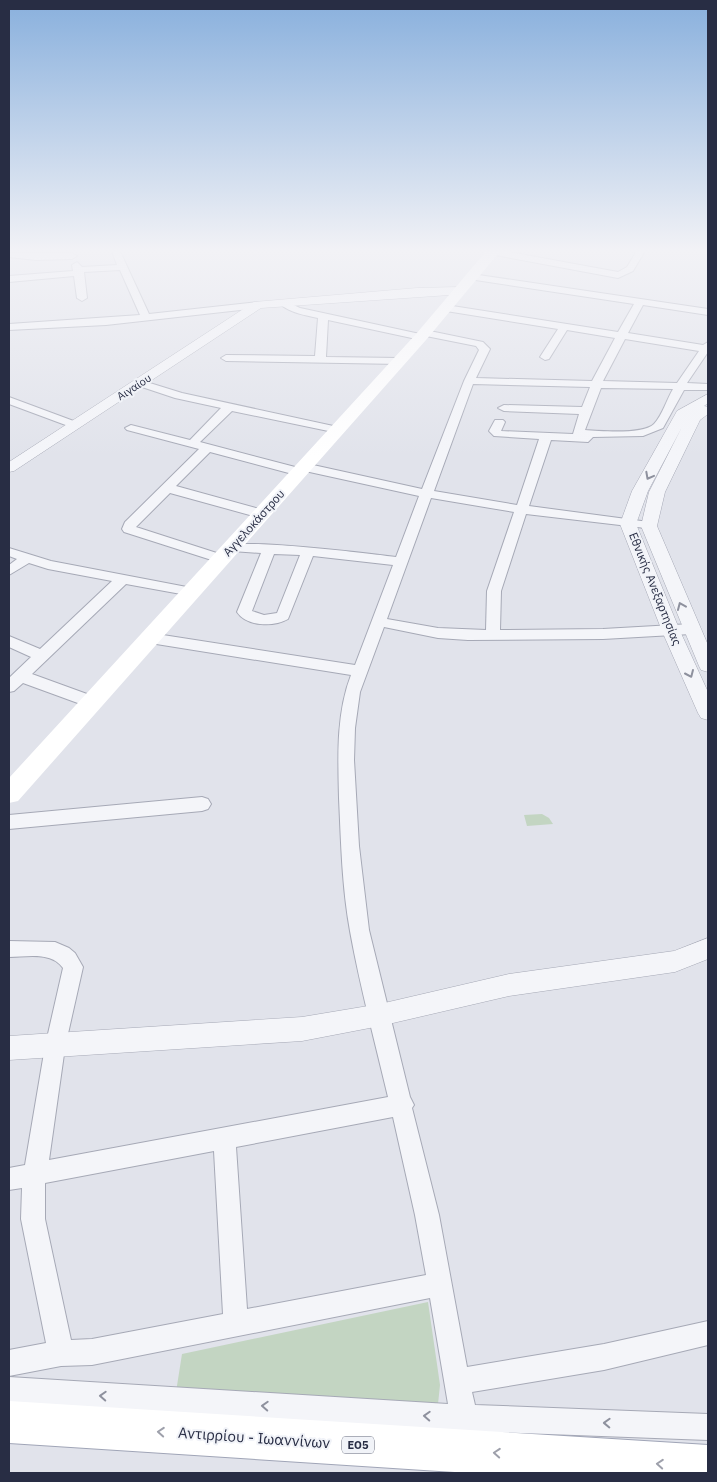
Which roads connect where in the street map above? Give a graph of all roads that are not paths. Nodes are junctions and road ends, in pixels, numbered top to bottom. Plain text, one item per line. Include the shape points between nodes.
1 (144, 318) edge
2 (238, 318) edge
3 (323, 318) edge
4 (339, 318) edge
5 (437, 318) edge
6 (506, 318) edge
7 (631, 318) edge
8 (9, 327) edge
9 (564, 328) junction
10 (423, 335) junction
11 (621, 336) junction
12 (708, 348) edge
13 (545, 357) dead end
14 (226, 358) dead end
15 (320, 360) junction
16 (400, 361) junction
17 (470, 381) junction
18 (140, 383) junction
19 (597, 384) junction
20 (680, 386) junction
21 (708, 387) edge
22 (708, 398) edge
23 (9, 400) edge
24 (229, 406) junction
25 (504, 408) dead end
26 (708, 408) edge
27 (587, 411) junction
28 (499, 422) dead end
29 (75, 425) junction
30 (131, 428) dead end
31 (338, 430) junction
32 (546, 436) junction
33 (675, 442) junction
34 (191, 445) junction
35 (206, 449) junction
36 (9, 468) edge
37 (302, 469) junction
38 (167, 488) junction
39 (427, 494) junction
40 (521, 509) junction
41 (262, 514) junction
42 (628, 524) junction
43 (649, 526) junction
44 (269, 549) junction
45 (9, 552) edge
46 (308, 552) junction
47 (227, 553) junction
48 (26, 559) junction
49 (400, 562) junction
50 (9, 571) edge
51 (123, 579) junction
52 (192, 592) junction
53 (380, 622) junction
54 (691, 629) junction
55 (671, 631) junction
56 (493, 635) junction
57 (150, 638) junction
58 (10, 643) edge
59 (42, 656) junction
60 (708, 666) edge
61 (361, 671) junction
62 (21, 676) junction
63 (9, 687) edge
64 (92, 702) junction
65 (708, 713) edge
66 (9, 794) edge
67 (202, 804) dead end
68 (9, 822) edge
69 (708, 948) edge
70 (9, 949) edge
71 (380, 1015) junction
72 (55, 1047) junction
73 (9, 1048) edge
74 (402, 1105) junction
75 (224, 1138) junction
76 (34, 1174) junction
77 (9, 1179) edge
78 (441, 1284) junction
79 (236, 1323) junction
80 (708, 1333) edge
81 (62, 1353) junction
82 (9, 1363) edge
83 (458, 1381) junction
84 (9, 1390) edge
85 (464, 1418) junction
86 (9, 1422) edge
87 (708, 1427) edge
88 (708, 1467) edge

1 - 8 street
2 - 18 street, Αιγαίου
3 - 15 street
4 - 10 street
5 - 10 main road, Αγγελοκάστρου
6 - 9 street
7 - 11 street
9 - 11 street
9 - 13 street
10 - 16 main road, Αγγελοκάστρου
10 - 17 street via 484,346
11 - 12 street
11 - 19 street
12 - 20 street
14 - 15 street
15 - 16 street
16 - 31 main road, Αγγελοκάστρου
17 - 19 street
17 - 39 street
18 - 24 street via 179,396
18 - 29 street, Αιγαίου
19 - 20 street
19 - 27 street
20 - 21 street
20 - 27 street via 659,426 650,430 578,434
22 - 33 street, Εθνικής Ανεξαρτησίας via 684,411
23 - 29 street
24 - 31 street
24 - 34 street
25 - 27 street
26 - 33 street, Εθνικής Ανεξαρτησίας via 694,418
28 - 32 street via 495,431 498,434
29 - 36 street, Αιγαίου
30 - 34 street
31 - 37 main road, Αγγελοκάστρου
32 - 33 street
32 - 40 street
33 -> 42 street, Εθνικής Ανεξαρτησίας via 640,491
33 - 43 street, Εθνικής Ανεξαρτησίας
34 - 35 street
35 - 37 street
35 - 38 street
37 - 39 street
37 - 41 main road, Αγγελοκάστρου
38 - 41 street
38 - 47 street via 130,524 129,529
39 - 40 street
39 - 49 street
40 - 42 street
40 - 56 street via 494,590
41 - 47 main road, Αγγελοκάστρου
42 - 43 street
42 - 55 street, Εθνικής Ανεξαρτησίας
54 -> 43 street, Εθνικής Ανεξαρτησίας
44 - 46 street
44 - 46 street via 244,612 275,620 283,616
44 - 47 street
45 - 48 street
46 - 49 street
47 - 52 main road, Αγγελοκάστρου
48 - 50 street
48 - 51 street
49 - 53 street
51 - 52 street
51 - 59 street
52 - 57 main road, Αγγελοκάστρου
53 - 56 street via 450,634
53 - 61 street
54 - 55 street
54 - 60 street, Εθνικής Ανεξαρτησίας
55 - 56 street
55 -> 65 street, Εθνικής Ανεξαρτησίας
57 - 61 street
57 - 64 main road, Αγγελοκάστρου
58 - 59 street
59 - 62 street
61 - 71 street via 351,698 346,742 349,838 359,930
62 - 63 street
62 - 64 street
64 - 66 main road, Αγγελοκάστρου
67 - 68 street
69 - 71 street via 675,961 509,985
70 - 72 street via 56,950 66,954 70,960 73,967
71 - 72 street via 302,1029
71 - 74 street
72 - 73 street
72 - 76 street
74 - 75 street
74 - 78 street
75 - 76 street
75 - 79 street
76 - 77 street
76 - 81 street via 32,1219
78 - 79 street
78 - 83 street
79 - 81 street via 92,1352
80 - 83 street via 604,1357
81 - 82 street
83 - 85 street
85 -> 84 street
87 -> 85 street
88 -> 86 main road, Αντιρρίου - Ιωαννίνων / ΕΟ5

